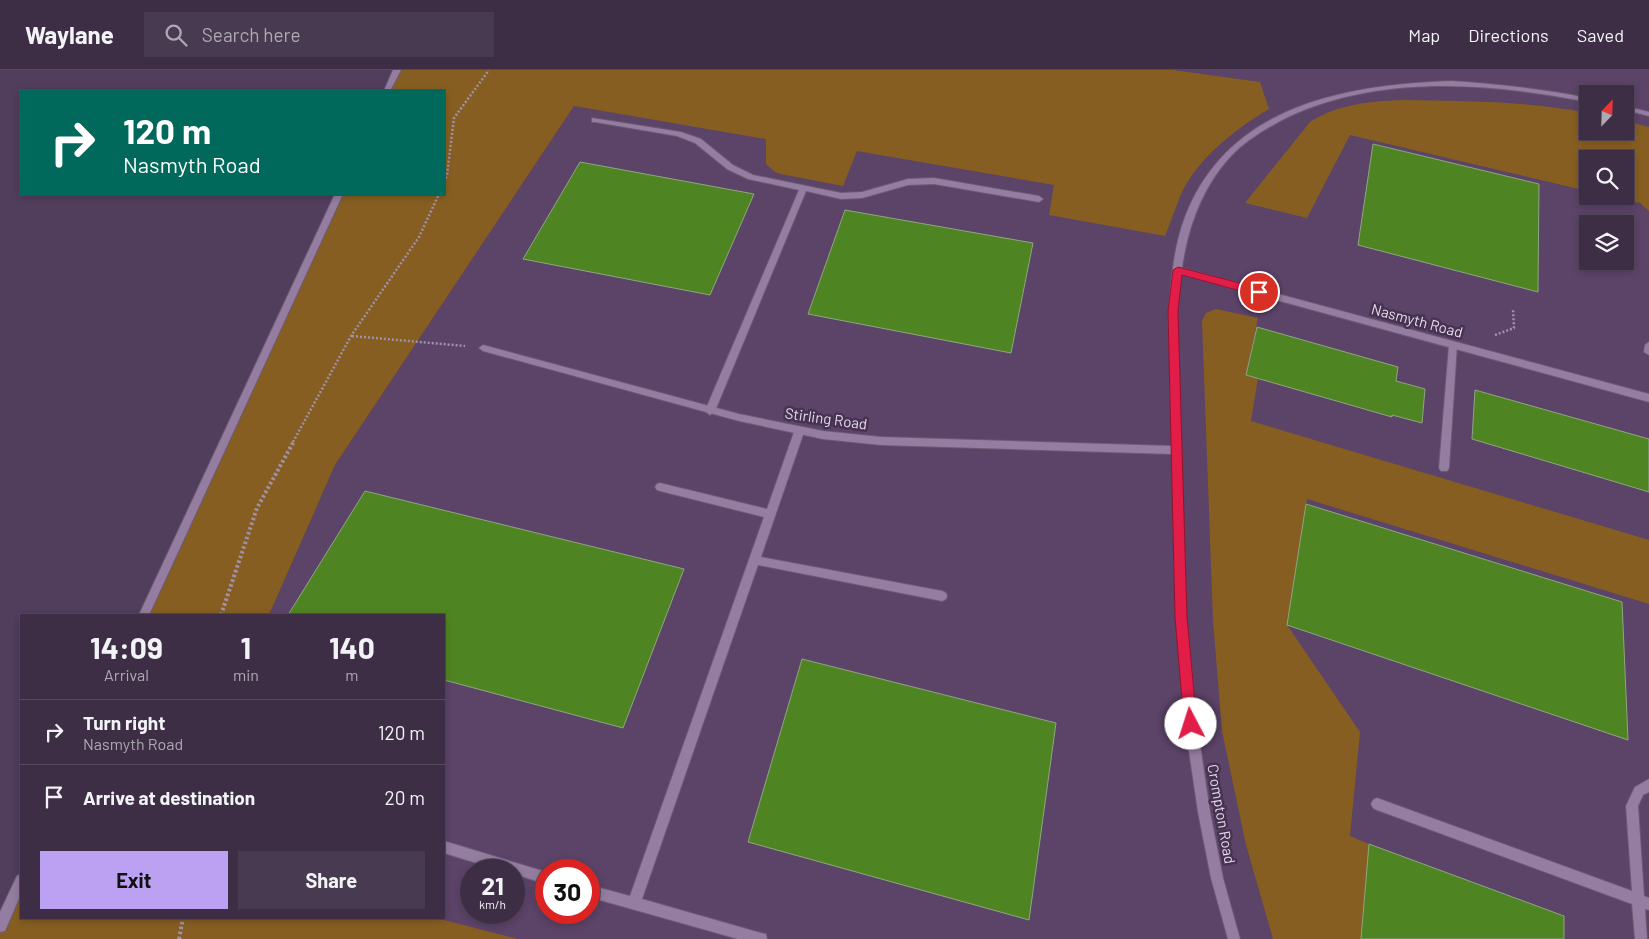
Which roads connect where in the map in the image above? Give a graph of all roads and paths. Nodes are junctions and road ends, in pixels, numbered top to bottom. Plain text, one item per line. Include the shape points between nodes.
1 (397, 70) edge
2 (489, 70) edge
3 (387, 90) edge
4 (1579, 98) edge
5 (1634, 110) edge
6 (1649, 114) edge
7 (595, 120) dead end
8 (445, 179) edge
9 (803, 189) junction
10 (339, 195) edge
11 (438, 195) edge
12 (1039, 199) dead end
13 (1178, 270) junction
14 (1513, 308) dead end
15 (351, 336) junction
16 (1649, 345) edge
17 (1457, 346) junction
18 (483, 348) joint
19 (1649, 352) edge
20 (1649, 398) edge
21 (710, 410) junction
22 (799, 432) junction
23 (1176, 450) junction
24 (1444, 468) dead end
25 (660, 486) dead end
26 (770, 514) junction
27 (754, 560) junction
28 (942, 596) dead end
29 (144, 614) edge
30 (221, 614) edge
31 (1649, 785) edge
32 (1377, 804) dead end
33 (445, 847) edge
34 (535, 875) edge
35 (20, 882) edge
36 (600, 893) edge
37 (1644, 902) edge
38 (634, 904) junction
39 (183, 919) edge
40 (0, 926) edge
41 (180, 939) edge
42 (761, 939) edge
43 (1234, 939) edge
44 (1642, 939) edge

1 - 3 street
2 - 8 path via 454,118
4 - 13 street, Crompton Road via 1517,88 1442,83 1359,89 1297,107 1246,138 1208,180 1194,206
5 - 6 street
7 - 9 street via 688,137 741,173
9 - 12 street via 852,197 908,182 934,181
9 - 21 street
10 - 29 street
11 - 15 path via 419,238
13 - 17 street, Nasmyth Road
13 - 23 street, Crompton Road via 1173,311
14 - 17 path via 1514,328
15 - 18 path
15 - 30 path via 257,508
16 - 19 street
17 - 20 street, Nasmyth Road
17 - 24 street
18 - 21 street, Stirling Road
21 - 22 street, Stirling Road
22 - 23 street, Stirling Road via 881,441
22 - 26 street
23 - 43 street, Crompton Road via 1181,617 1191,724 1217,878
25 - 26 street
26 - 27 street
27 - 28 street
27 - 38 street
31 - 37 street via 1638,790 1632,806
32 - 37 street
33 - 34 street
35 - 40 street
36 - 38 street
37 - 44 street
38 - 42 street
39 - 41 path

